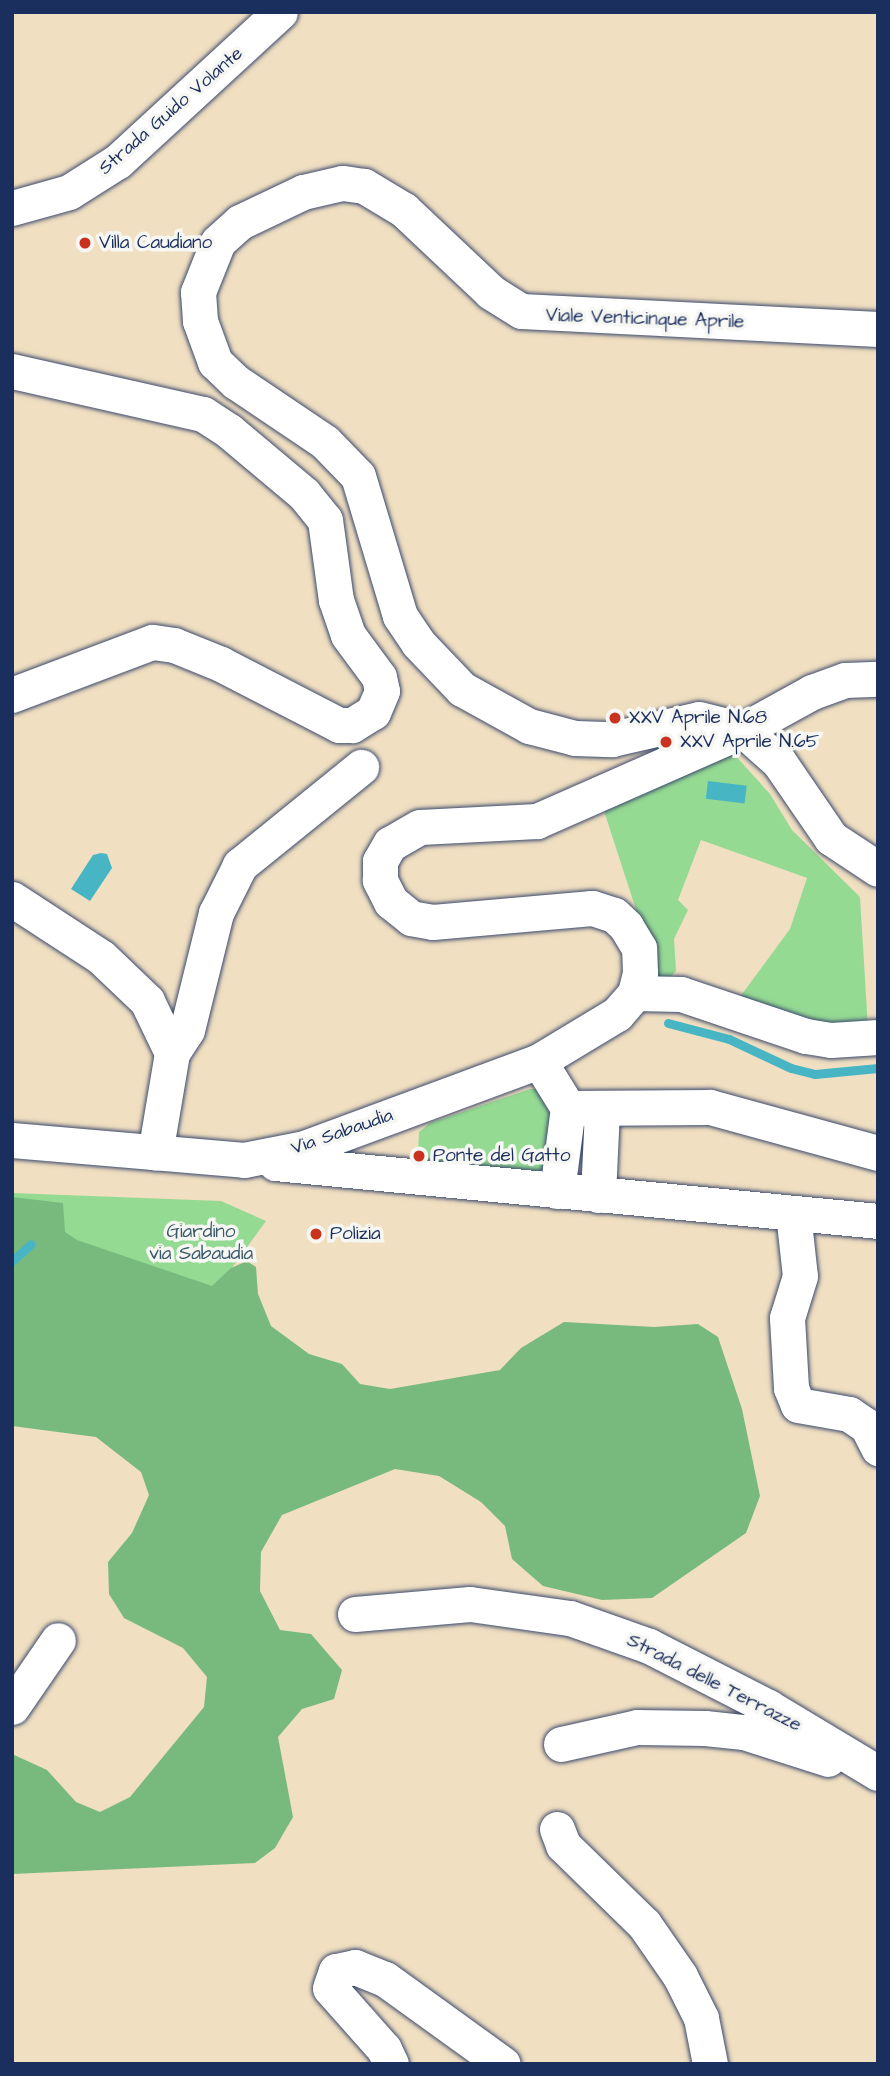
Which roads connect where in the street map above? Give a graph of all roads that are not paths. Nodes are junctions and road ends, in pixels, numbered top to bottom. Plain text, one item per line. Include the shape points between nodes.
1 (280, 12) edge
2 (12, 208) edge
3 (878, 329) edge
4 (12, 371) edge
5 (878, 679) edge
6 (12, 695) edge
7 (743, 730) junction
8 (361, 767) dead end
9 (878, 869) edge
10 (12, 899) edge
11 (635, 993) junction
12 (878, 1037) edge
13 (172, 1053) junction
14 (539, 1061) junction
15 (585, 1109) junction
16 (12, 1140) edge
17 (155, 1153) junction
18 (878, 1153) edge
19 (244, 1160) junction
20 (557, 1191) junction
21 (598, 1195) junction
22 (793, 1213) junction
23 (878, 1221) edge
24 (878, 1448) edge
25 (355, 1614) dead end
26 (58, 1640) dead end
27 (12, 1707) edge
28 (561, 1745) dead end
29 (868, 1768) edge
30 (557, 1829) dead end
31 (391, 2064) edge
32 (503, 2064) edge
33 (710, 2064) edge

1 - 2 street, Strada Guido Volante via 118,161 69,192
3 - 7 street, Viale Venticinque Aprile via 521,311 491,292 404,210 364,186 342,183 303,192 240,222 218,242 204,268 198,292 200,321 215,362 236,382 325,442 351,468 369,504 400,616 418,643 462,689 519,721 575,738 612,738 699,719
4 - 6 street via 203,414 303,494 325,520 336,600 348,635 379,677 382,691 373,712 352,725 339,725 221,664 174,645 152,642
5 - 7 street via 833,684
7 - 9 street, Viale Venticinque Aprile via 779,762 831,838
7 - 11 street via 537,821 410,829 390,844 380,861 383,890 411,918 433,922 592,908 614,915 639,948
8 - 13 street via 240,865 216,913 187,1030
10 - 13 street via 129,979 147,1002
11 - 12 street via 681,994 831,1040
11 - 14 street, Via Sabaudia via 617,1014
13 - 17 street
14 - 15 street
14 - 19 street, Via Sabaudia via 304,1148
15 - 18 street via 710,1107
15 - 20 street
15 - 21 street
16 - 17 street, Via Sabaudia
17 - 19 street, Via Sabaudia
19 - 20 street
20 - 21 street
21 - 22 street
22 - 23 street
22 - 24 street via 800,1276 787,1318 791,1388 798,1405 849,1415 867,1426
25 - 29 street, Strada delle Terrazze via 470,1604 570,1618 661,1652 768,1707
26 - 27 street
28 - 29 street, Strada delle Terrazze via 637,1727 705,1728 744,1732
30 - 33 street via 563,1845 644,1924 680,1976 701,2018
31 - 32 street via 384,2049 330,1987 336,1971 355,1966 385,1979

